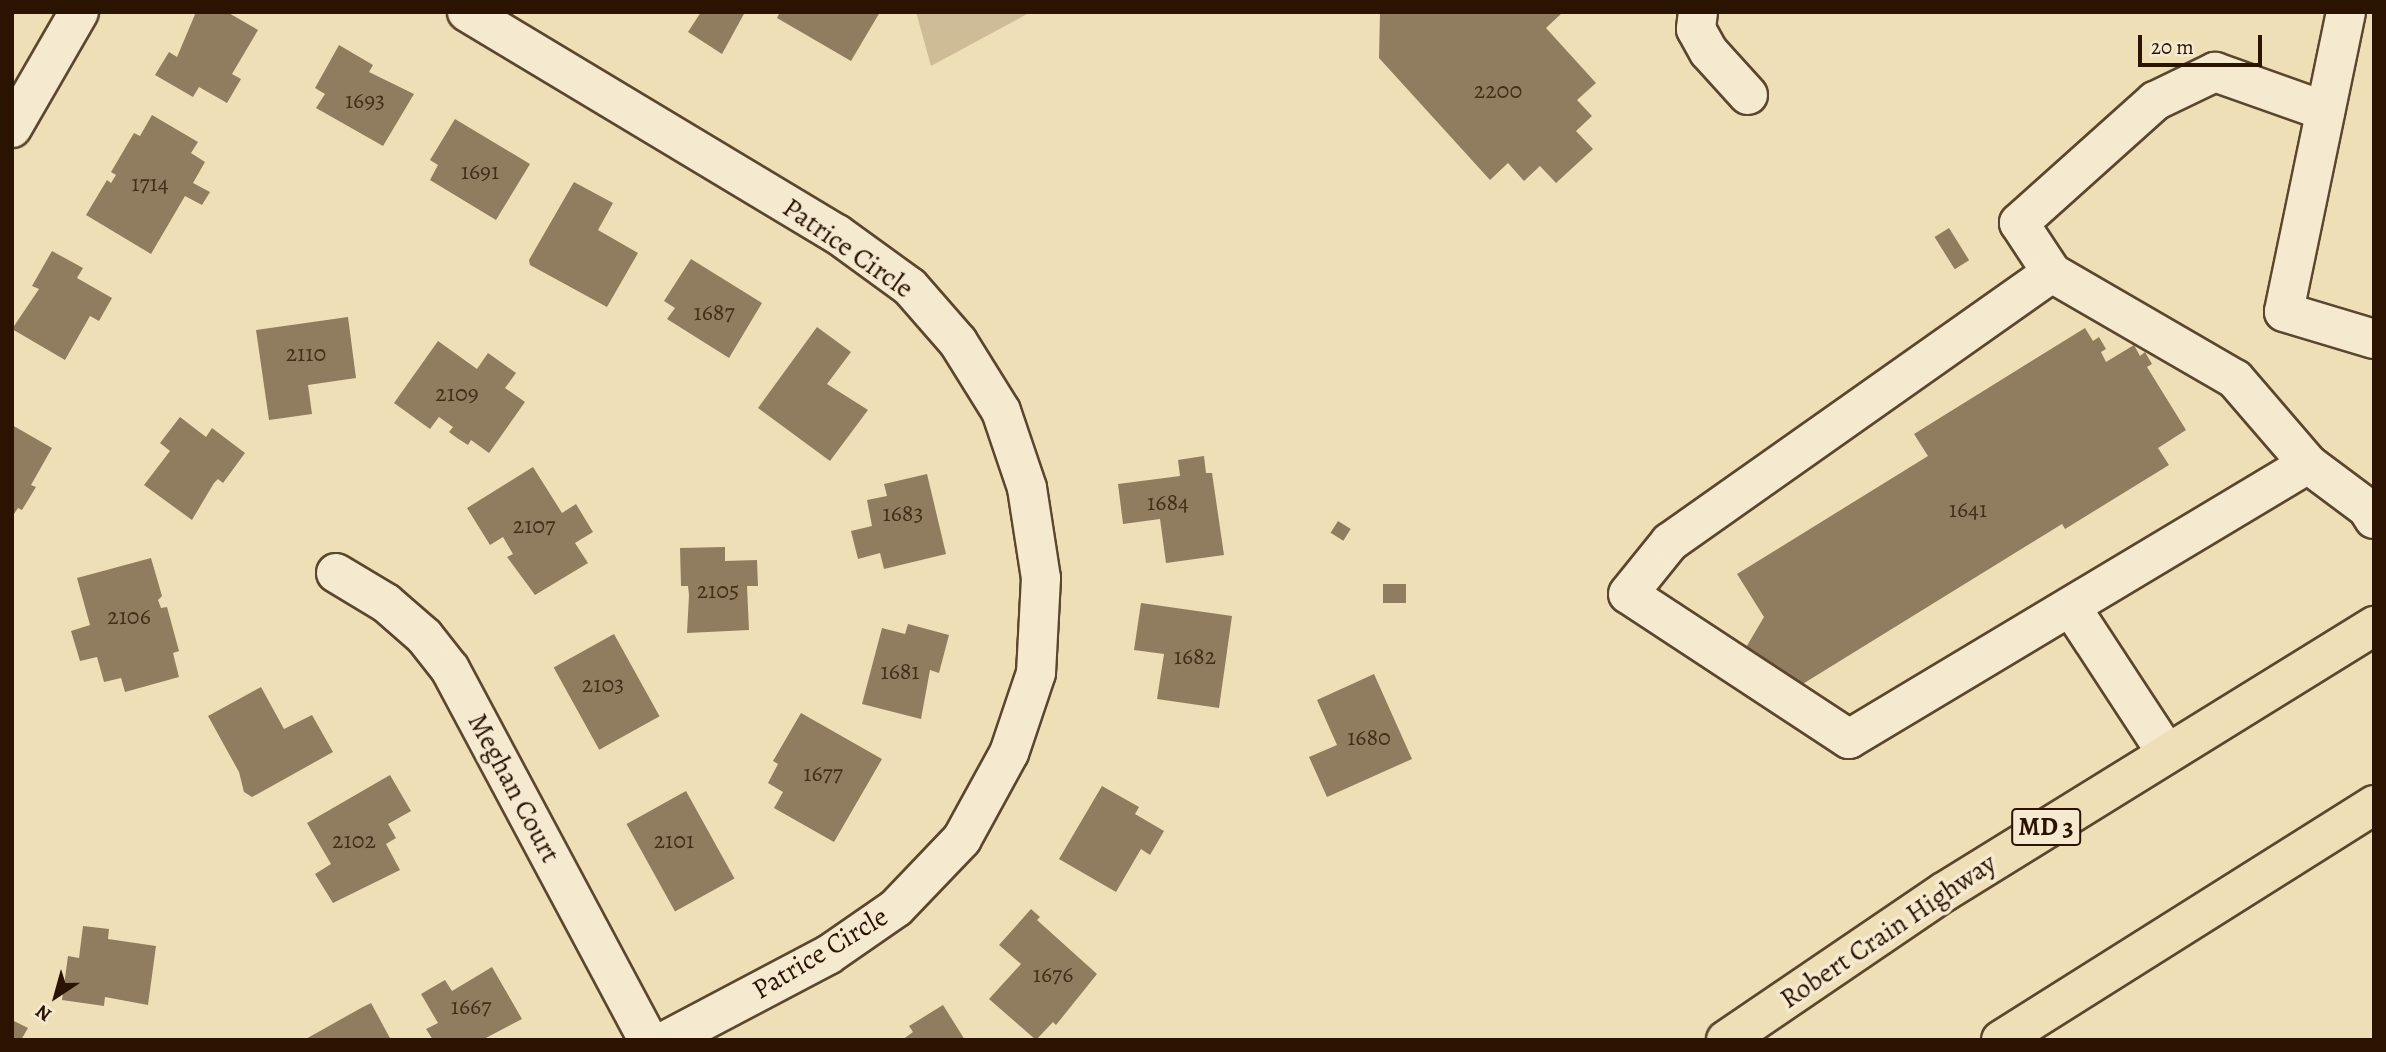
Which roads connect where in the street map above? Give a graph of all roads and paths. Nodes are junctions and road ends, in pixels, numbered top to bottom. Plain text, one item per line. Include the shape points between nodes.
1 (79, 12) edge
2 (467, 12) edge
3 (1698, 12) edge
4 (2346, 12) edge
5 (1748, 95) dead end
6 (2325, 111) junction
7 (12, 128) edge
8 (2052, 272) junction
9 (2374, 339) edge
10 (2308, 464) junction
11 (2371, 510) edge
12 (336, 573) dead end
13 (2071, 607) junction
14 (2374, 626) edge
15 (2166, 752) junction
16 (2374, 805) edge
17 (648, 1040) edge
18 (667, 1040) edge
19 (1726, 1040) edge
20 (2001, 1040) edge

1 - 7 street
2 - 18 street, Patrice Circle via 837,234 910,287 958,342 1001,411 1027,488 1041,578 1036,673 1009,754 962,839 896,908 850,939
3 - 5 street via 1696,29 1709,52
4 - 6 street
6 - 8 street via 2215,72 2155,101 2019,223
6 - 9 street via 2284,312
8 - 10 street via 2235,379
8 - 13 street via 1670,542 1628,594 1849,739
10 - 11 street
10 - 13 street
12 - 17 street, Meghan Court via 386,603 424,636 450,669
13 - 15 street
14 - 15 highway, Robert Crain Highway / MD 3
15 - 19 highway, Robert Crain Highway / MD 3 via 1944,891
16 - 20 highway

